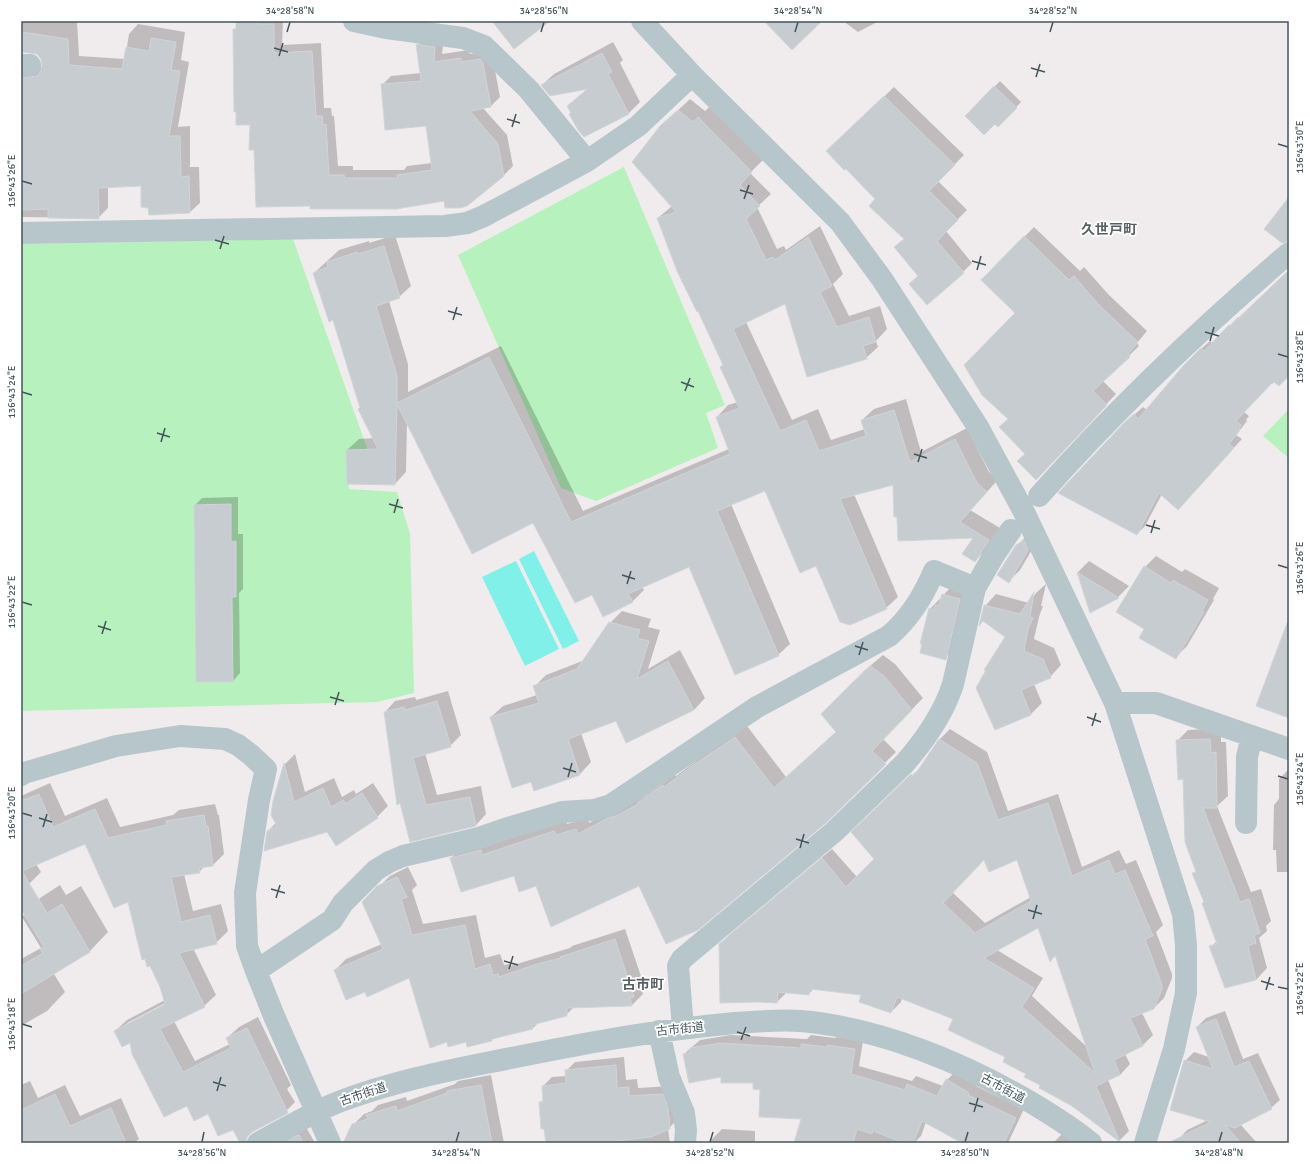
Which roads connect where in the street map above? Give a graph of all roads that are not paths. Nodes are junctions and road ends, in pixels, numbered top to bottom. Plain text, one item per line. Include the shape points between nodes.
1 (354, 21) edge
2 (642, 21) edge
3 (692, 75) junction
4 (587, 161) junction
5 (21, 233) edge
6 (1289, 253) edge
7 (1039, 496) dead end
8 (1011, 530) dead end
9 (975, 588) junction
10 (1115, 703) junction
11 (1252, 736) junction
12 (1289, 749) edge
13 (21, 776) edge
14 (1246, 823) dead end
15 (256, 972) junction
16 (682, 1028) junction
17 (659, 1031) junction
18 (317, 1112) junction
19 (258, 1143) edge
20 (330, 1143) edge
21 (685, 1143) edge
22 (1091, 1143) edge
23 (1145, 1143) edge

1 - 4 street via 462,38 484,46 529,90
2 - 3 street
3 - 4 street via 638,126
3 - 10 street via 840,222 882,279 982,434 1023,510
4 - 5 street via 484,216 467,223 445,226
6 - 7 street via 1148,380
8 - 9 street
9 - 15 street via 934,571 926,591 889,636 757,707 611,805 594,810 562,812 389,862 376,870 342,903 332,920
9 - 16 street via 953,684 940,714 913,753 835,831 682,960 678,966
10 - 11 street via 1156,703
10 - 23 street via 1183,914 1186,946 1186,993 1174,1049
11 - 12 street
11 - 14 street via 1247,757
13 - 15 street via 116,746 180,736 224,739 251,755 266,769 245,893 247,946
15 - 18 street
16 - 17 street, 古市街道
16 - 22 street, 古市街道 via 790,1020 830,1024 887,1039 947,1061 1009,1090 1060,1120
17 - 18 street, 古市街道 via 442,1072 395,1084
17 - 21 street via 669,1078 684,1113
18 - 19 street, 古市街道
18 - 20 street

